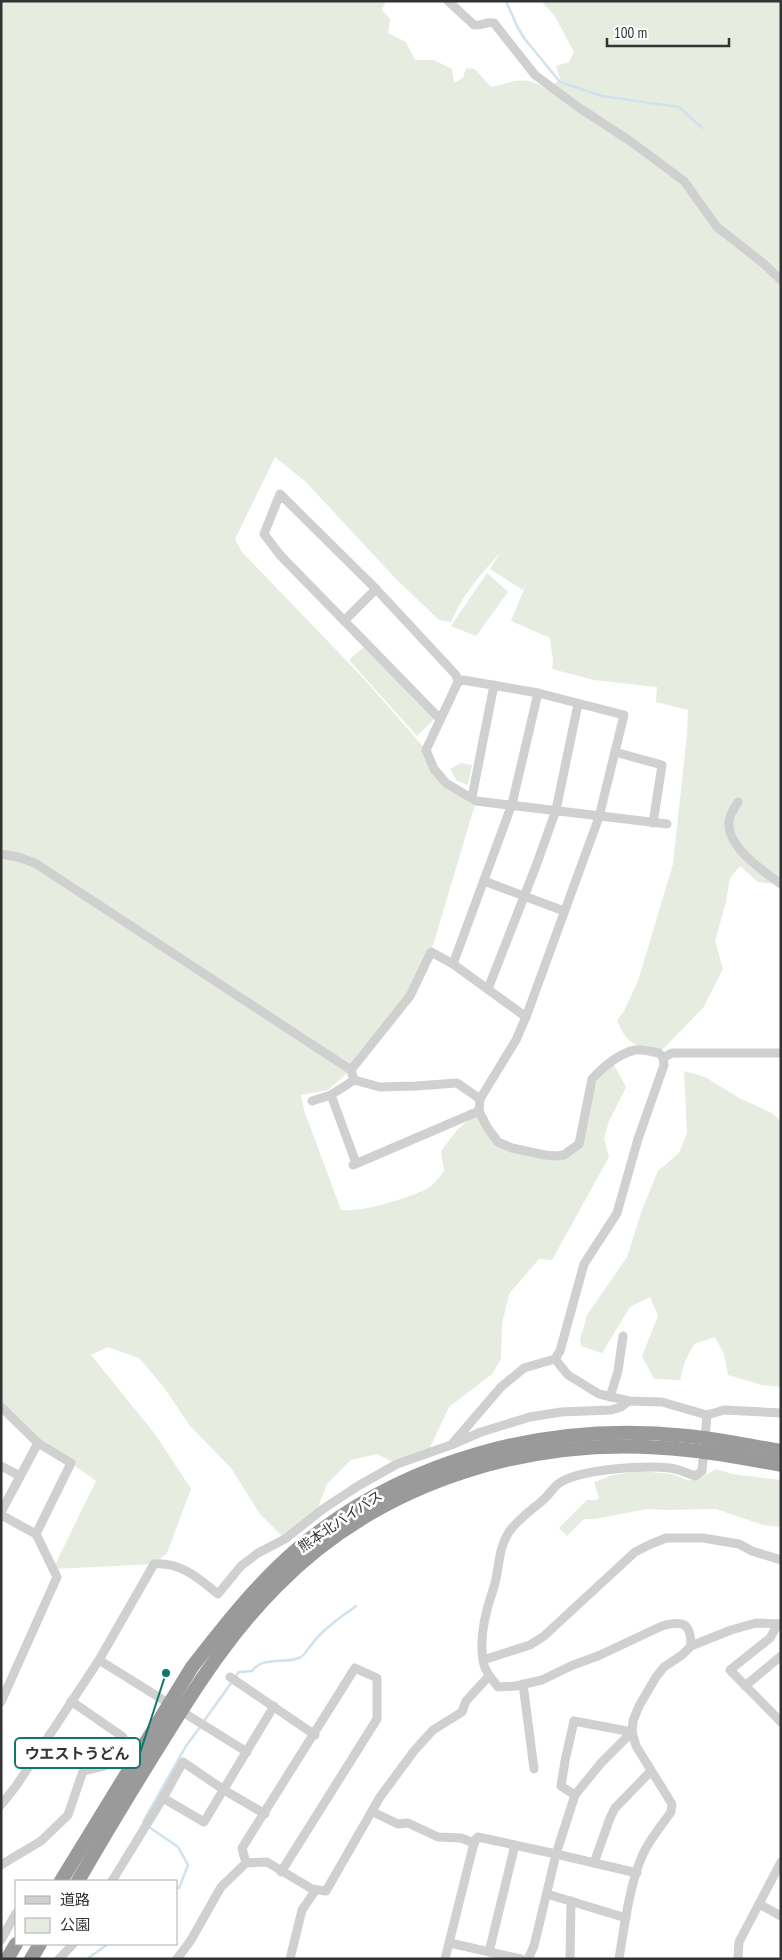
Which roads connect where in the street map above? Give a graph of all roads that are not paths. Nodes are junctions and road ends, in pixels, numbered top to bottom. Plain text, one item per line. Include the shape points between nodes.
1 (448, 1) edge
2 (781, 280) edge
3 (376, 589) junction
4 (344, 621) junction
5 (458, 682) junction
6 (494, 685) junction
7 (538, 693) junction
8 (578, 704) junction
9 (440, 719) junction
10 (615, 752) junction
11 (472, 797) junction
12 (738, 802) dead end
13 (512, 804) junction
14 (556, 810) junction
15 (599, 817) junction
16 (653, 823) junction
17 (667, 824) dead end
18 (1, 854) edge
19 (484, 880) junction
20 (781, 884) edge
21 (523, 896) junction
22 (564, 911) junction
23 (453, 964) junction
24 (488, 989) junction
25 (526, 1017) junction
26 (781, 1053) edge
27 (663, 1058) junction
28 (351, 1070) junction
29 (354, 1080) junction
30 (331, 1095) junction
31 (480, 1099) junction
32 (312, 1101) dead end
33 (479, 1111) junction
34 (623, 1336) dead end
35 (556, 1359) junction
36 (610, 1397) junction
37 (629, 1401) junction
38 (1, 1407) edge
39 (781, 1413) edge
40 (707, 1415) junction
41 (38, 1443) junction
42 (451, 1446) junction
43 (705, 1446) junction
44 (781, 1451) edge
45 (781, 1465) edge
46 (1, 1466) edge
47 (20, 1476) junction
48 (1, 1513) edge
49 (36, 1534) junction
50 (781, 1560) edge
51 (779, 1624) edge
52 (691, 1646) junction
53 (781, 1656) edge
54 (99, 1660) junction
55 (483, 1660) junction
56 (489, 1676) junction
57 (230, 1677) dead end
58 (523, 1684) junction
59 (745, 1686) junction
60 (71, 1701) junction
61 (1, 1702) edge
62 (274, 1706) junction
63 (175, 1707) junction
64 (781, 1722) edge
65 (632, 1732) junction
66 (315, 1735) junction
67 (247, 1752) junction
68 (534, 1769) dead end
69 (651, 1771) junction
70 (138, 1781) junction
71 (224, 1790) junction
72 (575, 1795) junction
73 (163, 1798) junction
74 (1, 1805) edge
75 (372, 1812) junction
76 (265, 1814) junction
77 (474, 1843) junction
78 (515, 1845) junction
79 (556, 1854) junction
80 (781, 1862) edge
81 (246, 1863) junction
82 (594, 1864) junction
83 (1, 1865) edge
84 (281, 1872) junction
85 (637, 1873) junction
86 (62, 1880) edge
87 (79, 1880) edge
88 (89, 1880) edge
89 (113, 1880) edge
90 (315, 1891) junction
91 (547, 1894) junction
92 (571, 1901) junction
93 (759, 1904) junction
94 (15, 1915) edge
95 (781, 1916) edge
96 (626, 1918) junction
97 (1, 1940) edge
98 (450, 1943) junction
99 (15, 1945) edge
100 (22, 1945) edge
101 (39, 1945) edge
102 (50, 1945) edge
103 (72, 1945) edge
104 (489, 1952) junction
105 (7, 1959) edge
106 (14, 1959) edge
107 (31, 1959) edge
108 (42, 1959) edge
109 (59, 1959) edge
110 (177, 1959) edge
111 (290, 1959) edge
112 (445, 1959) edge
113 (521, 1959) edge
114 (528, 1959) edge
115 (570, 1959) edge
116 (619, 1959) edge
117 (738, 1959) edge

1 - 2 street via 474,24 494,24 535,75 684,181 717,226
3 - 4 street
3 - 4 street via 280,494 264,534
3 - 5 street via 456,675
4 - 9 street
5 - 6 street
5 - 9 street
6 - 7 street
6 - 11 street
7 - 8 street
7 - 13 street
8 - 10 street via 624,715
8 - 14 street
9 - 11 street via 426,750 430,762 446,783
10 - 15 street
10 - 16 street via 662,764
11 - 13 street
12 - 20 street via 729,822 732,839 746,856
13 - 14 street
13 - 19 street
14 - 15 street
14 - 21 street
15 - 16 street
15 - 22 street
16 - 17 street
18 - 28 street via 35,863
19 - 21 street
19 - 23 street
21 - 22 street
21 - 24 street
22 - 25 street
23 - 24 street
23 - 28 street via 431,952 410,996
24 - 25 street
25 - 31 street via 516,1040
26 - 27 street via 672,1053
27 - 33 street via 659,1053 636,1050 612,1061 599,1072 592,1079 579,1144 564,1155 545,1156 498,1142
27 - 35 street via 664,1065 617,1213 584,1264
28 - 29 street
29 - 30 street
29 - 31 street via 380,1086 457,1083
30 - 32 street
30 - 33 street via 354,1164
31 - 33 street
34 - 36 street
35 - 36 street via 576,1381
35 - 42 street via 524,1368 501,1387
36 - 37 street
37 - 40 street via 662,1402
37 - 42 street via 612,1410 530,1416
38 - 41 street
39 - 40 street via 724,1410
40 - 43 street
41 - 47 street
41 - 49 street via 71,1463
42 - 54 street via 397,1464 358,1486 285,1539 241,1566 218,1594 189,1571 162,1563 154,1564
43 - 44 highway, 熊本北バイパス
43 - 45 highway, 熊本北バイパス
43 - 55 street via 702,1471 695,1476 673,1468 616,1468 558,1483 509,1531 500,1550 497,1579 488,1604 481,1643
43 - 63 highway, 熊本北バイパス via 686,1450 596,1447 541,1453 455,1474 387,1504 344,1530 278,1585
46 - 47 street
47 - 48 street
48 - 49 street
49 - 61 street via 57,1577
50 - 55 street via 724,1541 666,1538 635,1552 544,1636 530,1645
51 - 52 street via 756,1623
51 - 59 street via 770,1638 730,1670
52 - 58 street via 687,1627 679,1622 673,1623 542,1680
52 - 65 street via 656,1676 639,1706
53 - 59 street
54 - 60 street
54 - 63 street
55 - 56 street
56 - 58 street via 498,1687
56 - 75 street via 466,1701 462,1712 433,1730 414,1751
57 - 62 street
58 - 68 street
59 - 64 street
60 - 74 street
60 - 83 street via 123,1737 104,1766 83,1771 68,1816 41,1841
62 - 66 street
62 - 67 street
63 - 67 street
63 - 70 highway, 熊本北バイパス
63 - 86 highway, 熊本北バイパス
65 - 69 street via 636,1746
65 - 72 street via 600,1763
65 - 72 street via 574,1721 561,1786
66 - 76 street
66 - 84 street via 355,1668 377,1678 378,1719
67 - 71 street
69 - 82 street via 615,1808
69 - 85 street via 672,1808 642,1855
70 - 87 highway, 熊本北バイパス
70 - 88 highway via 111,1842
71 - 73 street via 204,1822
71 - 73 street via 183,1762
71 - 76 street
72 - 79 street
73 - 89 street
75 - 77 street via 438,1837 461,1838
75 - 90 street via 326,1891
76 - 81 street via 242,1848
77 - 78 street via 478,1838
77 - 98 street
78 - 79 street
78 - 104 street
79 - 82 street
79 - 91 street
80 - 93 street
81 - 84 street via 267,1862
81 - 110 street via 221,1887
82 - 85 street
84 - 90 street
85 - 96 street
90 - 111 street via 302,1910
91 - 92 street
91 - 114 street
92 - 96 street
92 - 115 street
93 - 95 street
93 - 117 street via 739,1942
94 - 97 street
96 - 116 street
98 - 104 street
98 - 112 street
99 - 105 highway
100 - 106 highway
101 - 107 highway
102 - 108 highway
103 - 109 street
104 - 113 street

